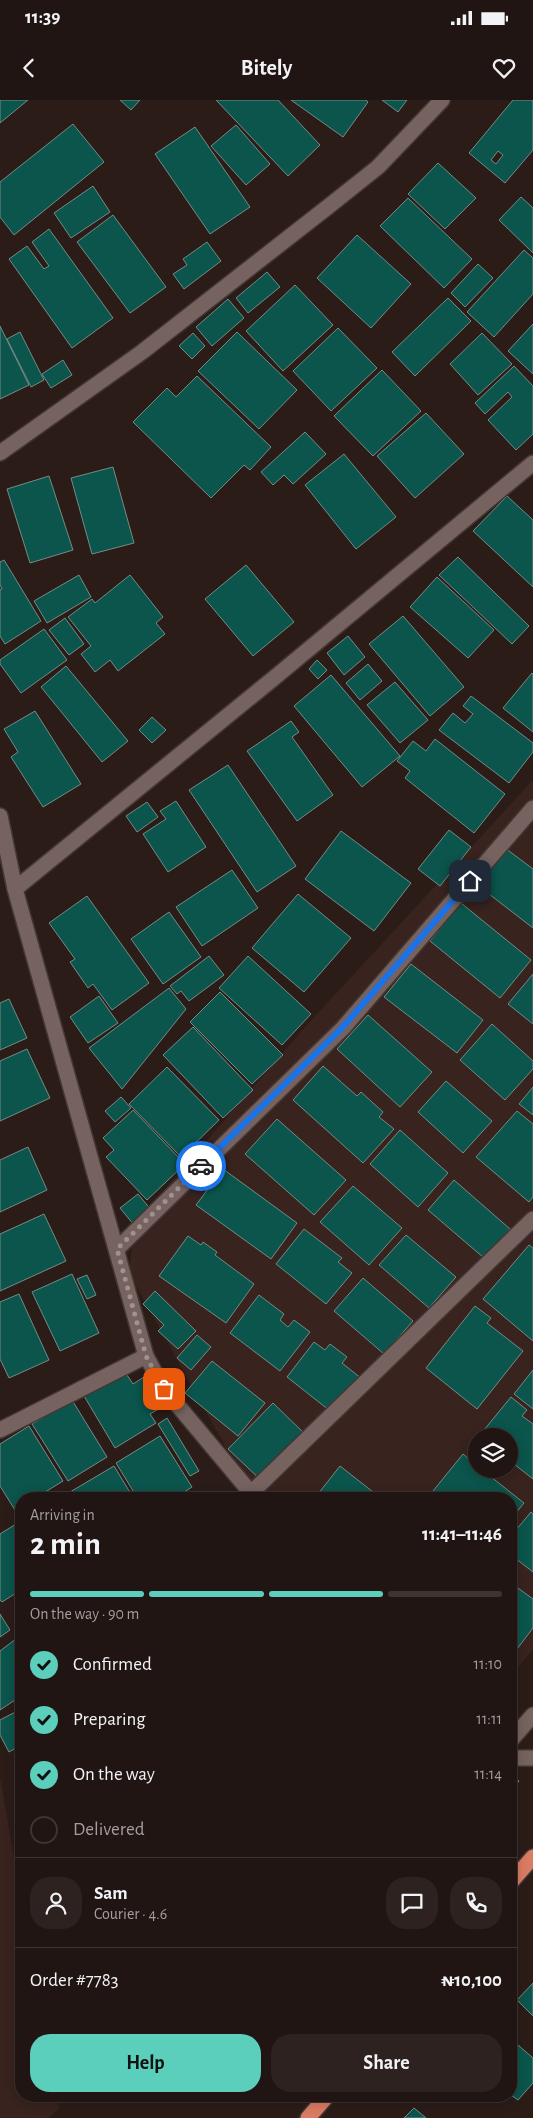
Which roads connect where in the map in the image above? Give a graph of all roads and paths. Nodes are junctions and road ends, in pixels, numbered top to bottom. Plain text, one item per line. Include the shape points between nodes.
1 (442, 100) edge
2 (0, 453) edge
3 (533, 463) edge
4 (533, 808) edge
5 (0, 816) edge
6 (15, 889) junction
7 (533, 1219) edge
8 (117, 1249) junction
9 (146, 1356) junction
10 (0, 1430) edge
11 (251, 1492) edge
12 (258, 1492) edge
13 (533, 1715) edge
14 (517, 1733) edge
15 (517, 1758) edge
16 (533, 1758) edge
17 (533, 1857) edge
18 (517, 1875) edge
19 (322, 2102) edge
20 (308, 2118) edge

1 - 2 street via 378,167 330,206 142,352
3 - 6 street
4 - 8 street via 342,1028
5 - 6 street
6 - 8 street
7 - 12 street
8 - 9 street
9 - 10 street
9 - 11 street via 164,1389
13 - 14 street
15 - 16 street
17 - 18 highway
19 - 20 highway

